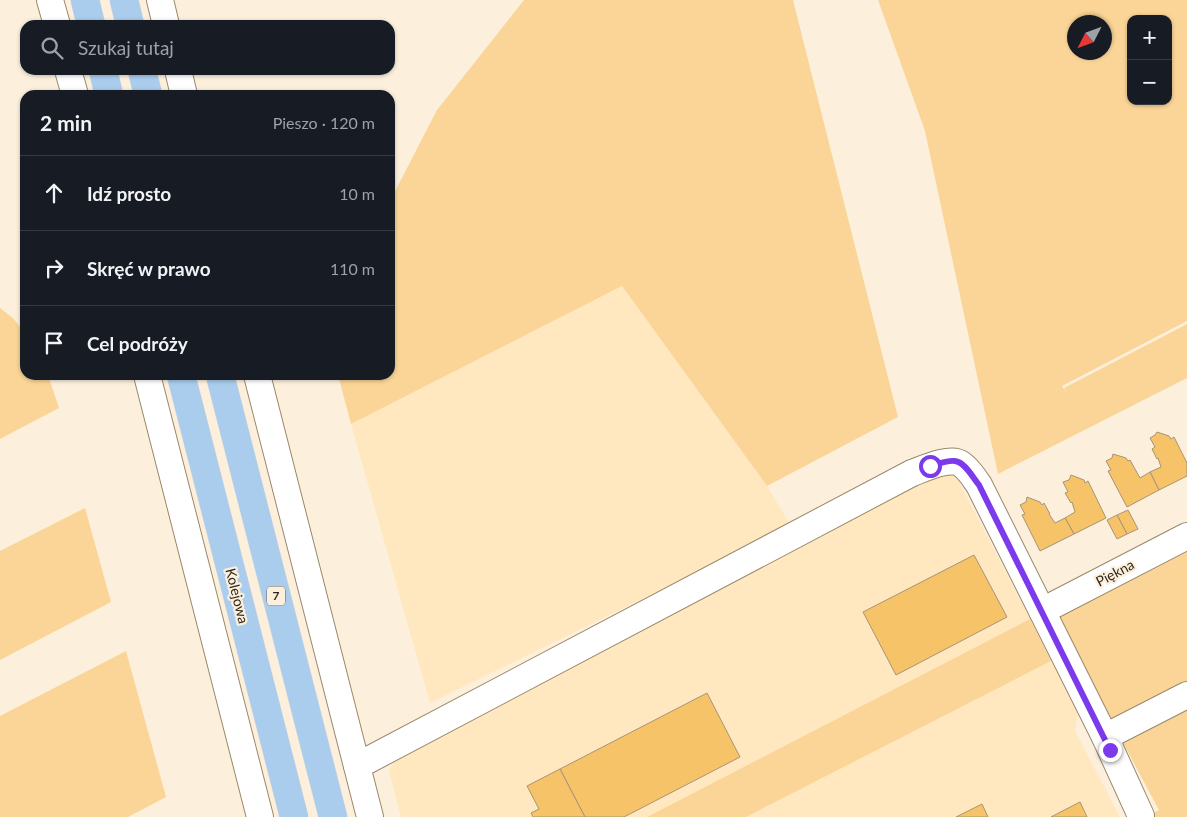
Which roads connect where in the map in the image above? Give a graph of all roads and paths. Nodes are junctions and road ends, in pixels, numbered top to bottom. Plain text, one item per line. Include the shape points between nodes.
1 (50, 0) edge
2 (85, 0) edge
3 (124, 0) edge
4 (160, 0) edge
5 (55, 20) edge
6 (90, 20) edge
7 (129, 20) edge
8 (165, 20) edge
9 (69, 75) edge
10 (104, 75) edge
11 (143, 75) edge
12 (179, 75) edge
13 (73, 90) edge
14 (108, 90) edge
15 (147, 90) edge
16 (183, 90) edge
17 (147, 380) edge
18 (182, 380) edge
19 (221, 380) edge
20 (258, 380) edge
21 (1187, 536) edge
22 (1042, 611) junction
23 (1187, 695) edge
24 (1105, 737) junction
25 (357, 766) junction
26 (1141, 816) edge
27 (260, 817) edge
28 (294, 817) edge
29 (333, 817) edge
30 (370, 817) edge

1 - 5 street
2 - 6 highway
3 - 7 highway
4 - 8 street
9 - 13 street
10 - 14 highway
11 - 15 highway
12 - 16 street
17 - 27 street
18 - 28 highway, Kolejowa
19 - 29 highway, 7
20 - 25 street
21 - 22 street, Piękna
22 - 24 street
22 - 25 street via 970,472 955,461 930,466
23 - 24 street
24 - 26 street
25 - 30 street

